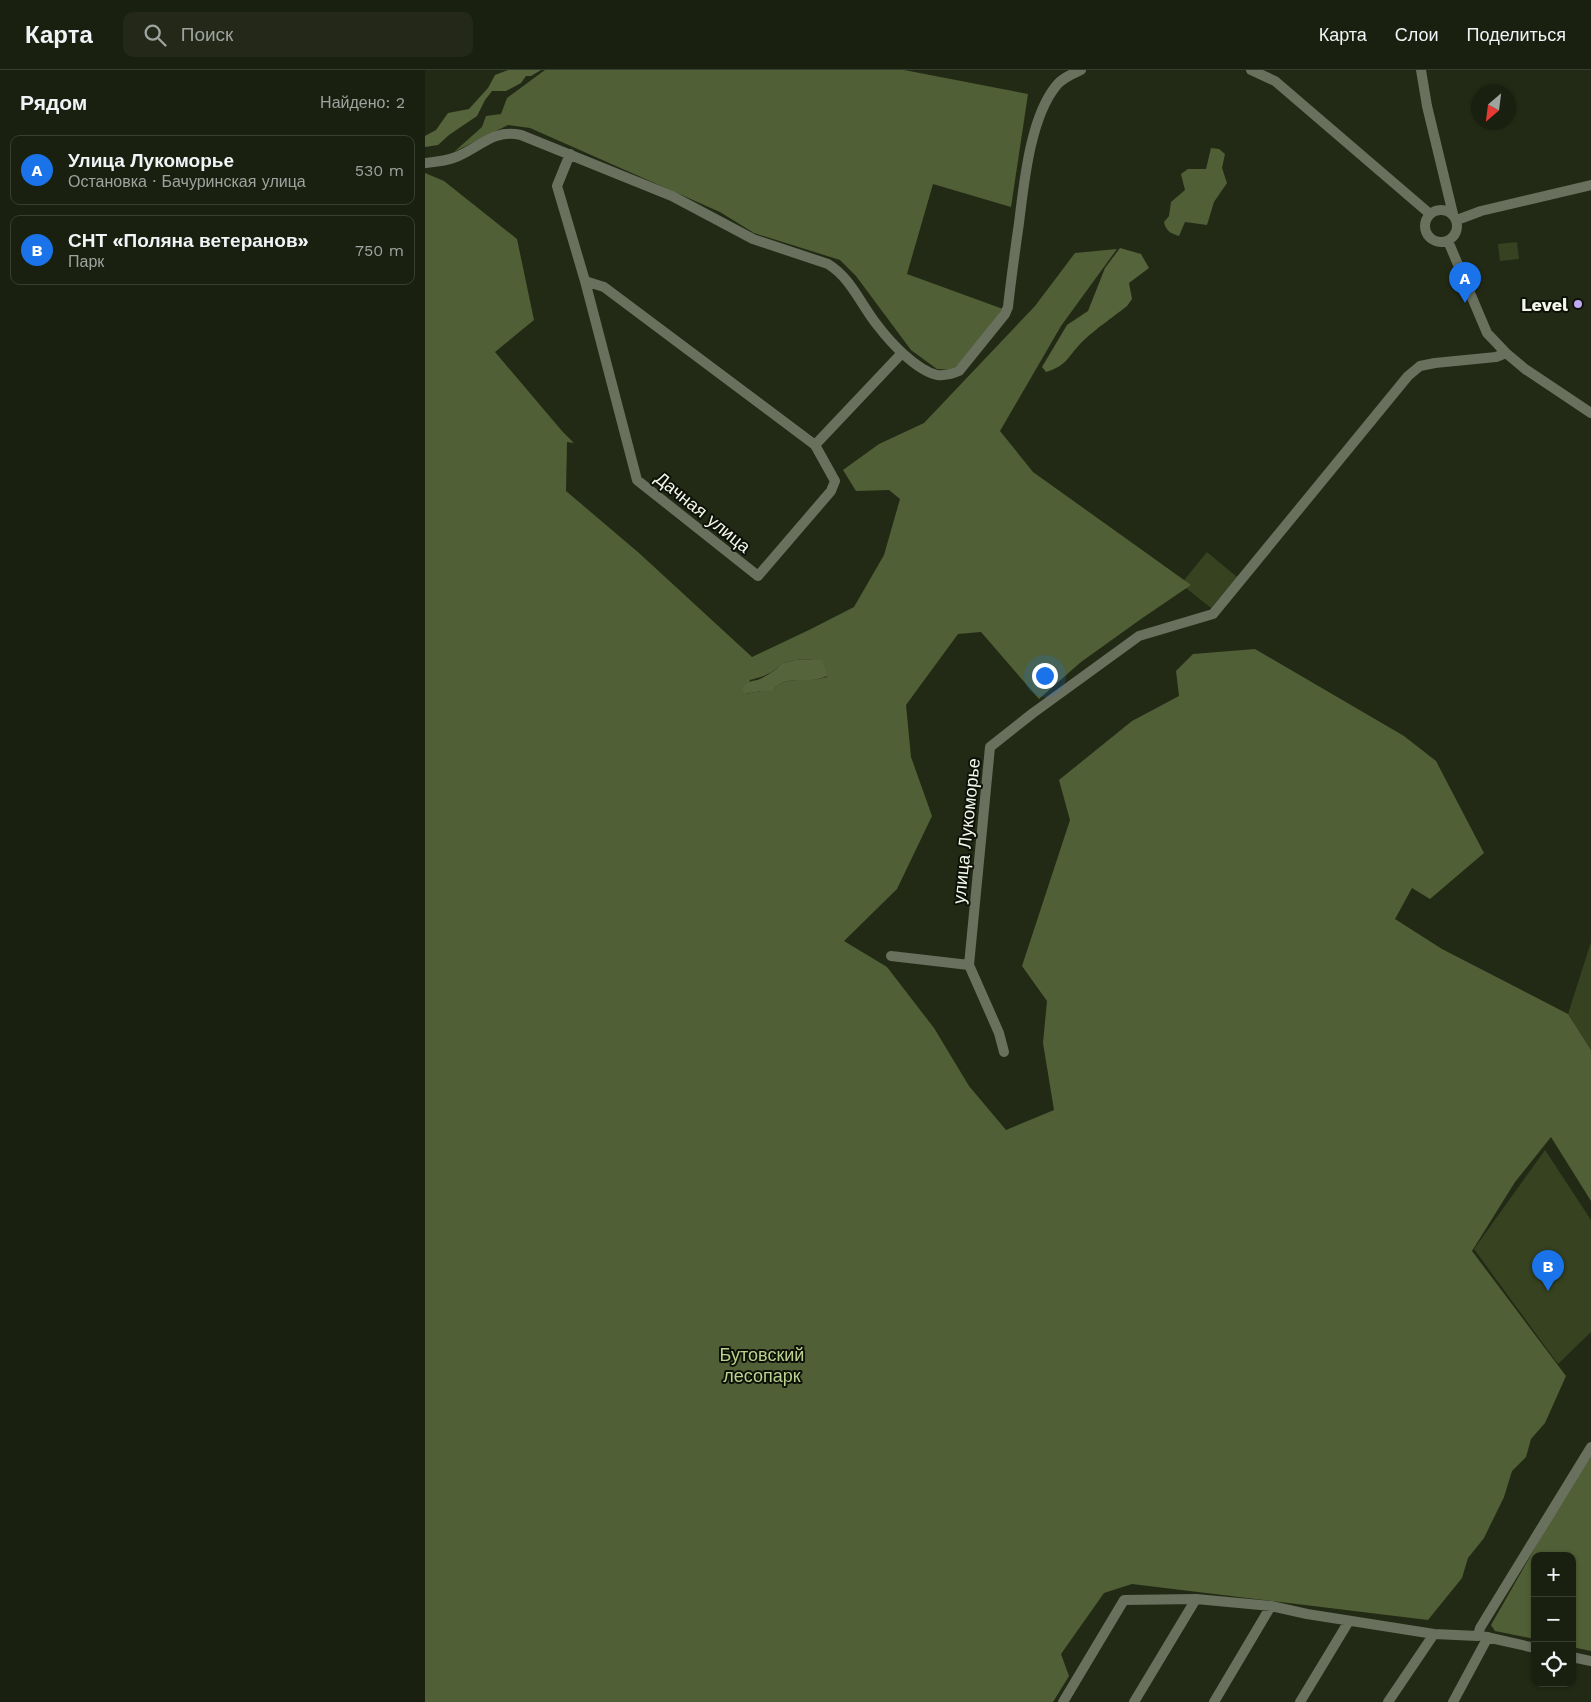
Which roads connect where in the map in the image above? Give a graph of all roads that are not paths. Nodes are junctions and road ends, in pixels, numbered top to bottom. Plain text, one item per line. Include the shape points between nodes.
1 (1081, 70) edge
2 (1251, 70) edge
3 (1421, 70) edge
4 (570, 154) junction
5 (425, 163) edge
6 (1591, 186) edge
7 (1430, 214) junction
8 (1455, 217) junction
9 (1448, 241) junction
10 (585, 281) junction
11 (902, 352) junction
12 (1506, 354) junction
13 (1591, 413) edge
14 (815, 445) junction
15 (891, 956) dead end
16 (969, 966) junction
17 (1004, 1052) dead end
18 (1591, 1446) edge
19 (1196, 1599) junction
20 (1271, 1606) junction
21 (1349, 1621) junction
22 (1434, 1634) junction
23 (1483, 1636) junction
24 (1531, 1647) edge
25 (1576, 1658) edge
26 (1591, 1661) edge
27 (1063, 1702) edge
28 (1134, 1702) edge
29 (1214, 1702) edge
30 (1300, 1702) edge
31 (1388, 1702) edge
32 (1453, 1702) edge

1 - 11 street via 1057,84 1050,94 1031,143 1008,307 1001,322 959,371 949,375 924,369
2 - 7 street via 1275,81
3 - 8 street via 1432,131
4 - 5 street via 510,133 500,134 456,157
4 - 10 street, Дачная улица via 557,186
4 - 11 street via 672,196 753,239 837,269 878,326
6 - 8 street
7 - 8 street via 1441,210
7 - 9 street via 1426,232 1435,241
8 - 9 street via 1457,232
9 - 12 street via 1487,333
10 - 14 street, Дачная улица via 604,287
10 - 14 street, Дачная улица via 637,480 758,576 831,491 835,481
11 - 14 street
12 - 13 street
12 - 16 street, улица Лукоморье via 1420,366 1408,376 1213,614 1139,636 991,747
15 - 16 street
16 - 17 street, улица Лукоморье via 999,1033
18 - 23 street via 1480,1628
19 - 20 street
19 - 27 street via 1125,1600
19 - 28 street
20 - 21 street
20 - 29 street
21 - 22 street
21 - 30 street
22 - 23 street
22 - 31 street
23 - 24 street
23 - 32 street
25 - 26 street

